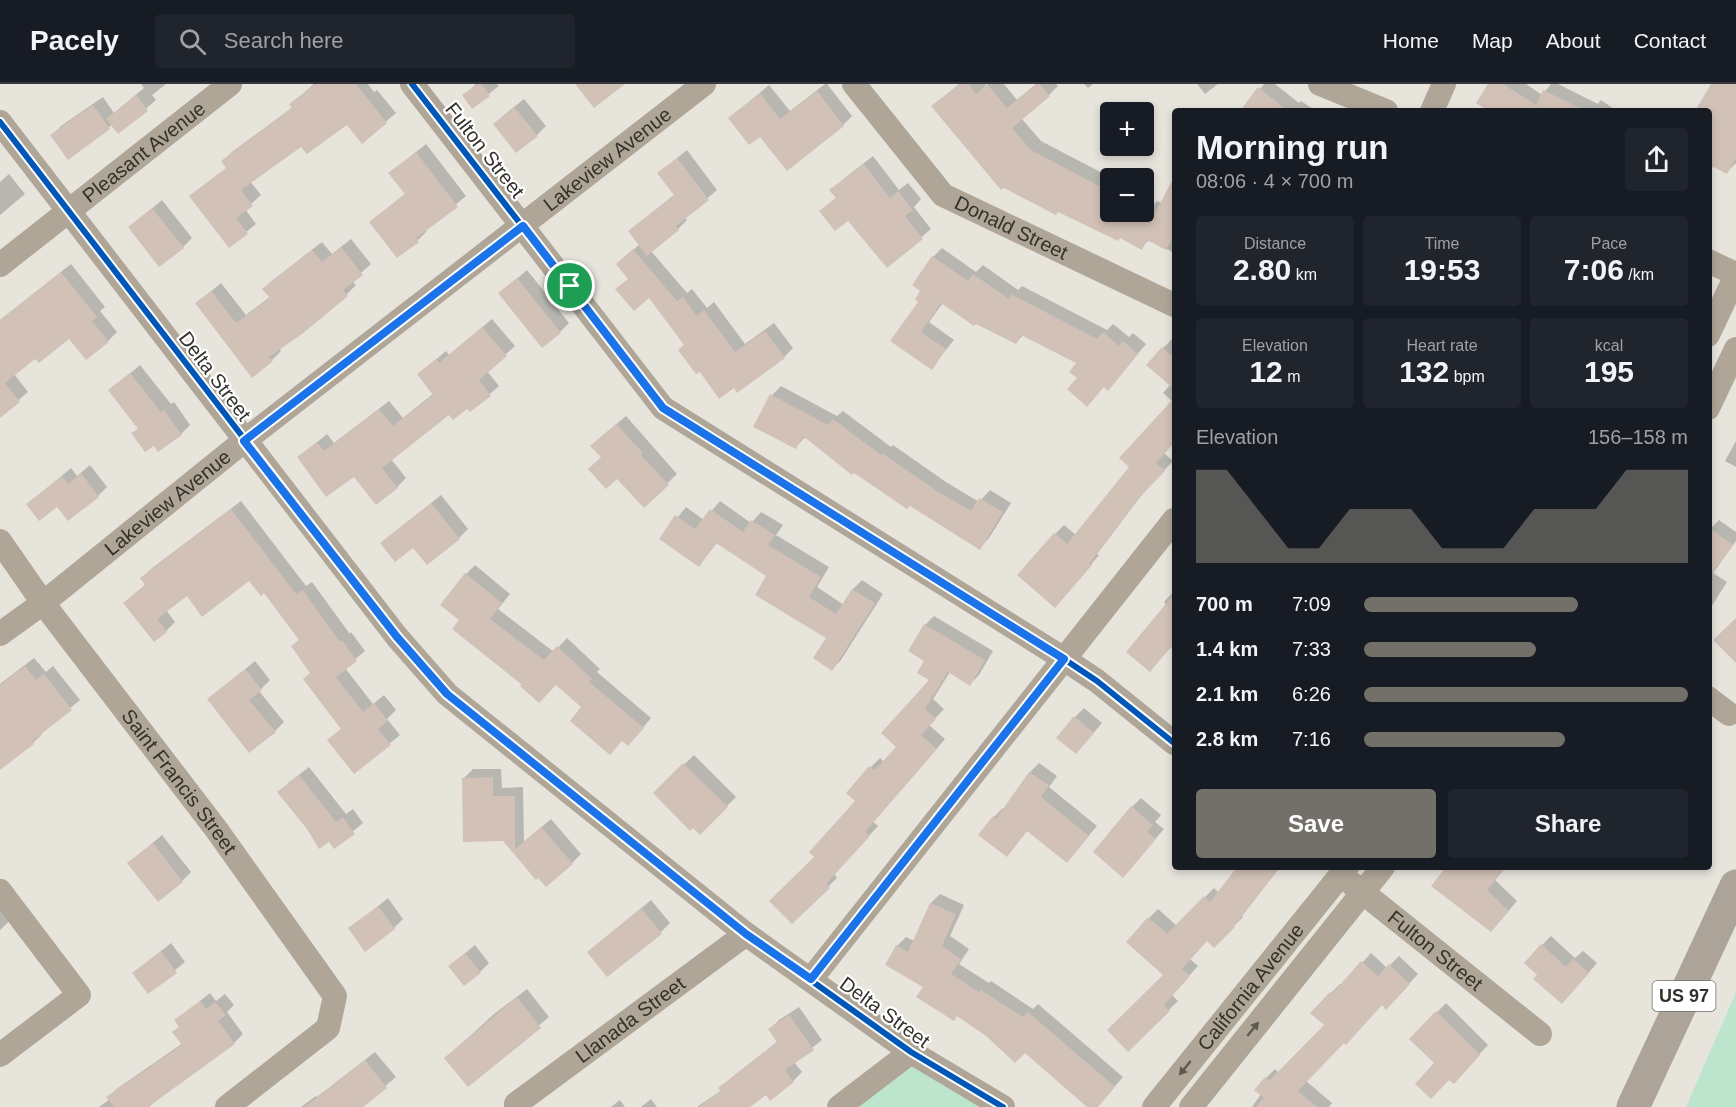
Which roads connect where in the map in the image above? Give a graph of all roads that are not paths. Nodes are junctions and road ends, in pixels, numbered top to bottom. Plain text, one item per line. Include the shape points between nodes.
1 (230, 84) edge
2 (412, 84) edge
3 (704, 84) edge
4 (854, 84) edge
5 (1320, 84) edge
6 (1444, 84) edge
7 (1379, 108) edge
8 (1432, 108) edge
9 (0, 123) edge
10 (68, 211) junction
11 (523, 226) junction
12 (1712, 263) edge
13 (0, 265) edge
14 (1736, 274) edge
15 (1172, 304) edge
16 (1712, 326) edge
17 (1736, 349) edge
18 (1712, 400) edge
19 (244, 441) junction
20 (1172, 523) edge
21 (0, 541) edge
22 (42, 603) junction
23 (0, 634) edge
24 (1064, 659) junction
25 (1712, 701) edge
26 (1729, 714) dead end
27 (1172, 741) edge
28 (1339, 870) edge
29 (1381, 870) edge
30 (1736, 886) edge
31 (0, 891) edge
32 (1362, 893) junction
33 (746, 934) junction
34 (811, 979) junction
35 (1539, 1034) dead end
36 (911, 1052) junction
37 (0, 1055) edge
38 (516, 1104) dead end
39 (227, 1107) edge
40 (839, 1107) edge
41 (1003, 1107) edge
42 (1154, 1107) edge
43 (1191, 1107) edge
44 (1633, 1107) edge

1 - 10 street, Pleasant Avenue
2 - 11 street, Fulton Street
3 - 11 street, Lakeview Avenue
4 - 15 street, Donald Street via 943,195
5 - 7 street
6 - 8 street
9 - 10 street, Delta Street
10 - 13 street, Pleasant Avenue
10 - 19 street, Delta Street
11 - 19 street, Lakeview Avenue
11 - 24 street, Fulton Street via 663,408
12 - 14 street
14 - 16 street
17 - 18 street
19 - 22 street, Lakeview Avenue
19 - 33 street, Delta Street via 397,637 447,694
20 - 24 street
21 - 22 street, Saint Francis Street
22 - 23 street, Lakeview Avenue
22 - 39 street, Saint Francis Street via 216,829 335,996 328,1028
24 - 27 street, Fulton Street
24 - 34 street
25 - 26 street
28 - 32 street, Fulton Street
28 -> 42 street, California Avenue
29 - 32 street, California Avenue
30 - 44 highway, US 97
31 - 37 street via 79,995
32 - 35 street, Fulton Street
43 -> 32 street, California Avenue
33 - 34 street, Delta Street
33 - 38 street, Llanada Street
34 - 36 street, Delta Street
36 - 40 street
36 - 41 street, Delta Street

